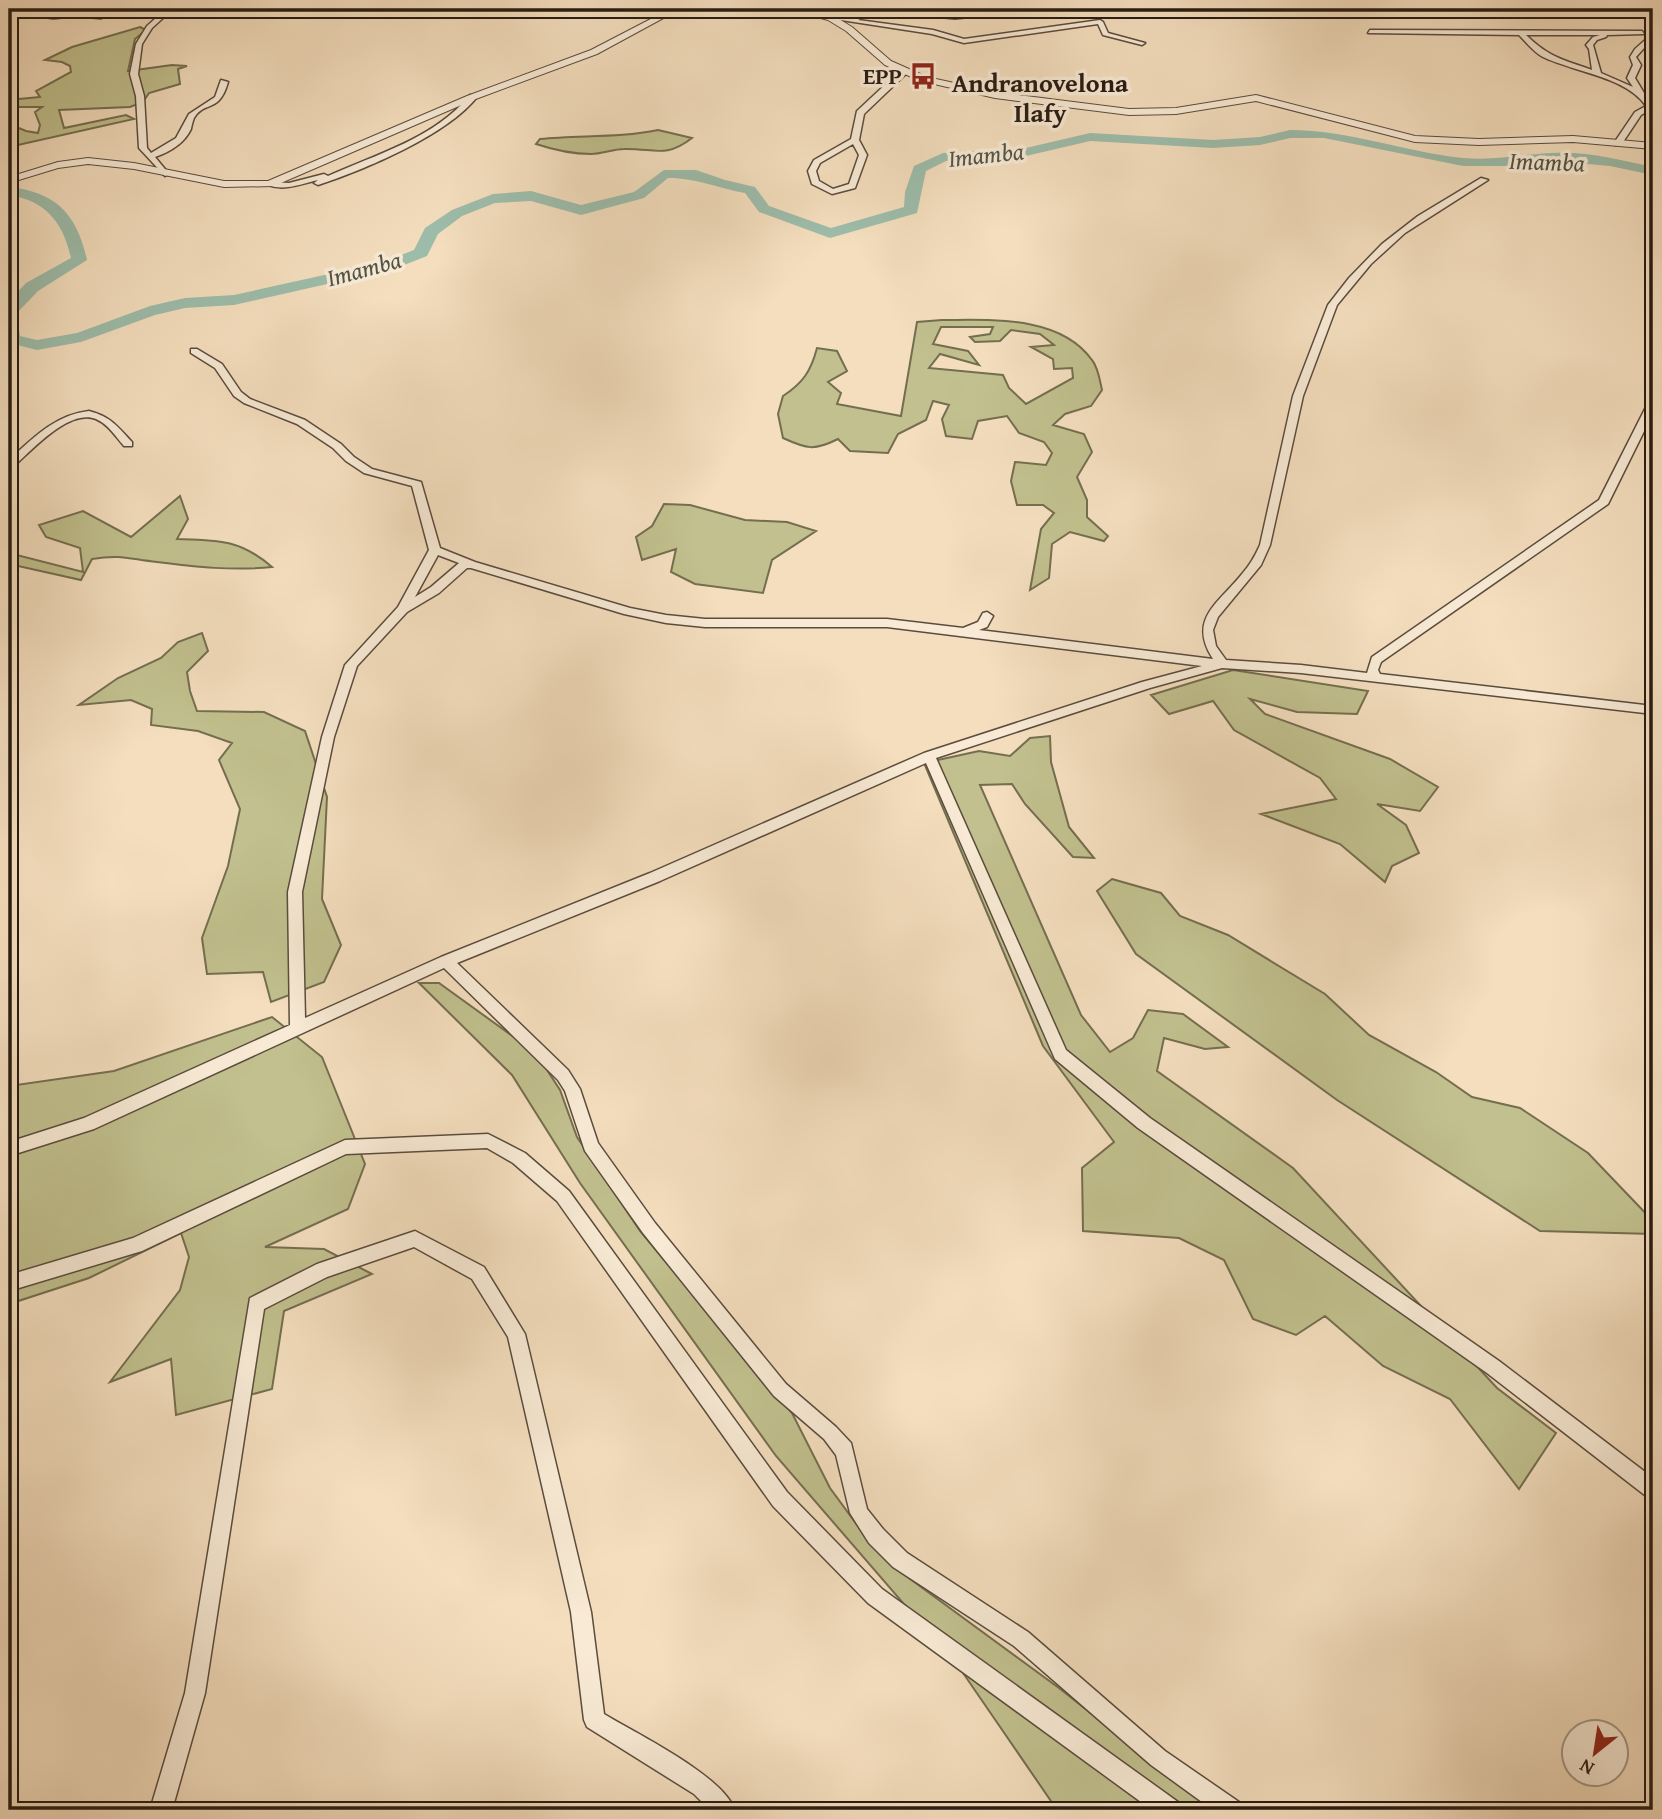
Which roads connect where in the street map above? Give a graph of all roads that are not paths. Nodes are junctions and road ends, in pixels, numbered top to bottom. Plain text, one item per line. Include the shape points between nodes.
1 (170, 9) edge
2 (676, 9) edge
3 (792, 9) edge
4 (876, 9) edge
5 (925, 9) edge
6 (980, 9) edge
7 (831, 18) junction
8 (850, 21) junction
9 (1514, 23) dead end
10 (1370, 32) dead end
11 (1521, 33) junction
12 (1642, 33) junction
13 (1653, 33) edge
14 (1609, 34) junction
15 (1142, 43) dead end
16 (905, 71) junction
17 (1598, 74) junction
18 (224, 82) dead end
19 (1638, 92) junction
20 (473, 97) junction
21 (855, 140) junction
22 (1618, 143) junction
23 (1653, 146) edge
24 (150, 156) junction
25 (166, 174) junction
26 (9, 180) edge
27 (1484, 180) dead end
28 (318, 183) dead end
29 (194, 351) dead end
30 (1653, 403) edge
31 (128, 444) dead end
32 (9, 465) edge
33 (435, 550) junction
34 (471, 564) junction
35 (403, 609) junction
36 (987, 616) dead end
37 (963, 632) junction
38 (1222, 664) junction
39 (1375, 678) junction
40 (1652, 712) edge
41 (929, 756) junction
42 (446, 961) junction
43 (298, 1027) junction
44 (9, 1149) edge
45 (9, 1283) edge
46 (1653, 1489) edge
47 (161, 1810) edge
48 (724, 1810) edge
49 (1170, 1810) edge
50 (1231, 1810) edge

1 - 24 street via 149,27 139,44 134,74 143,148
2 - 20 street via 594,52
3 - 7 street
4 - 8 street
5 - 6 street via 961,18
7 - 8 street
7 - 16 street
8 - 15 street via 933,32 964,41 1100,22 1105,34
9 - 12 street
10 - 11 street
11 - 14 street
11 - 17 street via 1549,57
12 - 13 street
12 - 14 street
13 - 19 street via 1633,57 1637,65 1631,78
14 - 17 street via 1589,45
16 - 21 street via 860,113
16 - 22 street via 995,95 1096,109 1176,111 1256,98 1415,139
17 - 19 street
18 - 24 street via 217,102 194,113 178,141
19 - 22 street via 1650,107 1638,114 1634,126
20 - 25 street via 270,184 243,187
20 - 28 street via 430,132
21 - 21 street via 817,162 812,171 815,181 832,191 852,186 863,155
22 - 23 street
24 - 25 street
25 - 26 street via 80,161
27 - 38 street via 1401,230 1334,302 1296,404 1264,549 1247,578 1206,625 1206,639
29 - 33 street via 219,366 247,401 301,422 368,471 417,484
30 - 39 street via 1604,502 1376,660
31 - 32 street via 102,417 82,412 66,417
33 - 34 street
33 - 35 street
34 - 35 street
34 - 37 street via 666,619 887,623
35 - 43 street via 351,665 328,737 295,892
36 - 37 street via 983,624
37 - 38 street
38 - 39 street
38 - 41 street
39 - 40 street
41 - 42 street via 655,877
41 - 46 street via 1060,1054 1144,1123 1493,1367
42 - 43 street
42 - 50 street via 564,1075 591,1146 649,1228 780,1390 844,1451 859,1513 876,1536 900,1560 1021,1639 1158,1758
43 - 44 street via 88,1124
45 - 49 street via 136,1245 345,1147 488,1141 504,1147 563,1196 780,1499 875,1596
47 - 48 street via 195,1693 256,1304 323,1270 415,1239 478,1273 516,1334 581,1612 594,1720 702,1786

